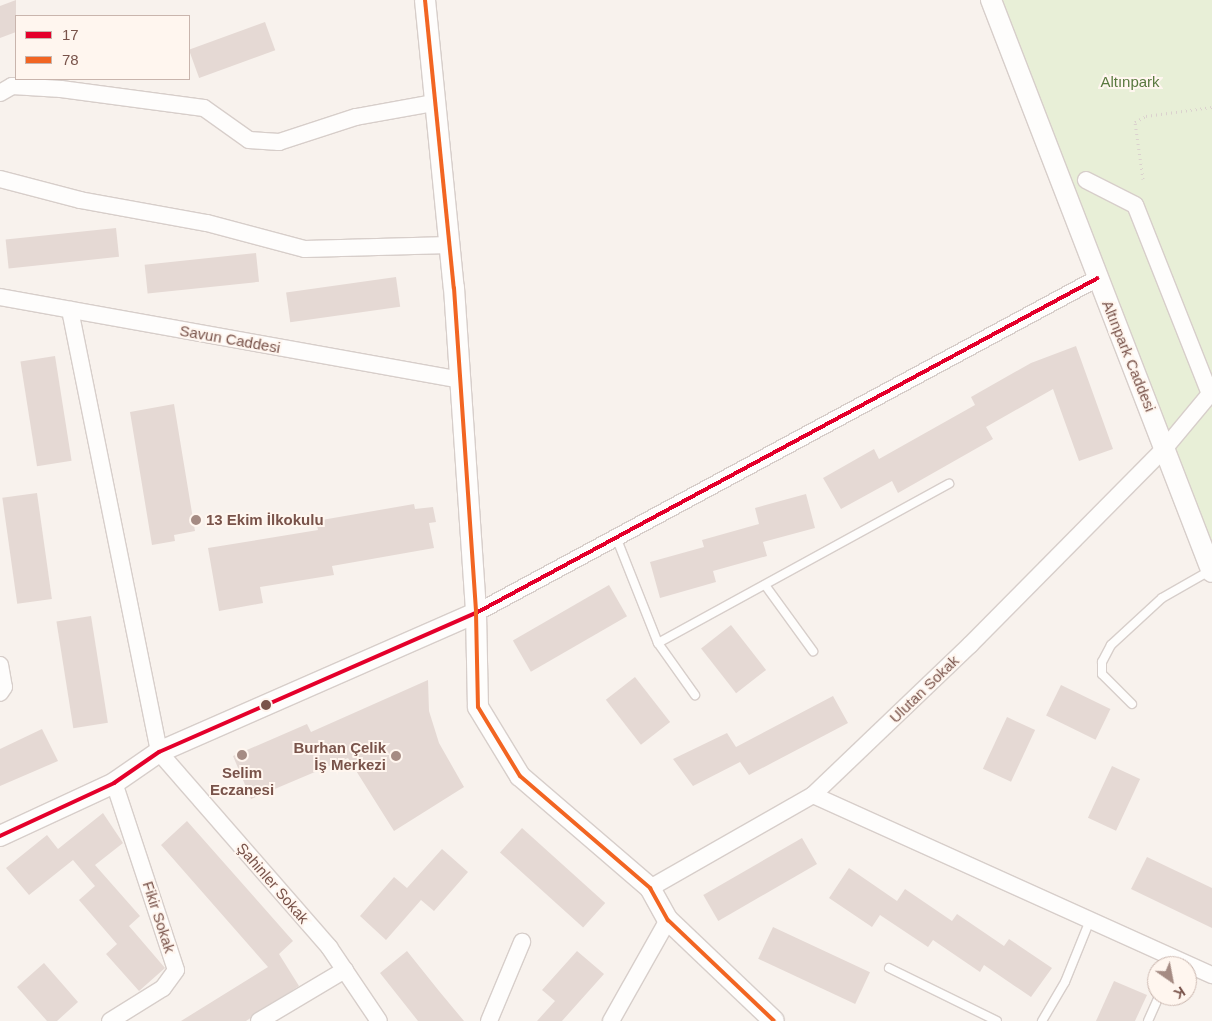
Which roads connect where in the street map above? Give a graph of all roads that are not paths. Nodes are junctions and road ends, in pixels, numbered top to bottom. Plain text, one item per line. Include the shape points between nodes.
1 (425, 0) edge
2 (991, 0) edge
3 (0, 93) edge
4 (433, 102) junction
5 (0, 179) edge
6 (1086, 180) dead end
7 (450, 245) junction
8 (1098, 278) junction
9 (0, 297) edge
10 (70, 310) junction
11 (460, 380) junction
12 (1165, 448) junction
13 (949, 484) dead end
14 (616, 537) junction
15 (1212, 571) edge
16 (765, 585) junction
17 (476, 613) junction
18 (658, 643) junction
19 (813, 651) dead end
20 (0, 665) edge
21 (0, 693) edge
22 (695, 695) dead end
23 (1132, 704) dead end
24 (159, 752) junction
25 (114, 783) junction
26 (813, 795) junction
27 (0, 836) edge
28 (650, 888) junction
29 (668, 920) junction
30 (1090, 920) junction
31 (522, 942) dead end
32 (1161, 956) edge
33 (889, 968) dead end
34 (345, 970) junction
35 (1197, 970) edge
36 (1212, 975) edge
37 (1155, 1006) edge
38 (110, 1021) edge
39 (259, 1021) edge
40 (379, 1021) edge
41 (489, 1021) edge
42 (611, 1021) edge
43 (774, 1021) edge
44 (997, 1021) edge
45 (1042, 1021) edge
46 (1148, 1021) edge

1 - 4 street
2 - 8 street, Altınpark Caddesi
3 - 4 street via 12,86 61,89 204,108 249,140 279,142 356,117
4 - 7 street
5 - 7 street via 80,200 207,223 305,249
6 - 12 street, Ulutan Sokak via 1135,205 1210,394
7 - 11 street
8 - 12 street, Altınpark Caddesi
8 - 14 street
9 - 10 street, Savun Caddesi
10 - 11 street, Savun Caddesi
10 - 24 street
11 - 17 street
12 - 15 street, Altınpark Caddesi
12 - 26 street, Ulutan Sokak via 970,645
13 - 16 lane
14 - 17 street
14 - 18 lane
15 - 23 lane via 1162,598 1111,644 1102,662 1102,674
16 - 18 lane
16 - 19 lane
17 - 24 street
17 - 28 street via 478,707 520,776
18 - 22 lane
20 - 21 street via 4,686
24 - 25 street
24 - 34 street, Şahinler Sokak
25 - 27 street
25 - 38 street, Fikir Sokak via 176,970 163,988
26 - 28 street, Ulutan Sokak
26 - 30 street
28 - 29 street
29 - 42 street
29 - 43 street
30 - 32 street
30 - 45 lane via 1065,982
31 - 41 street
33 - 44 lane
34 - 39 street
34 - 40 street, Şahinler Sokak
35 - 36 street
37 - 46 lane

